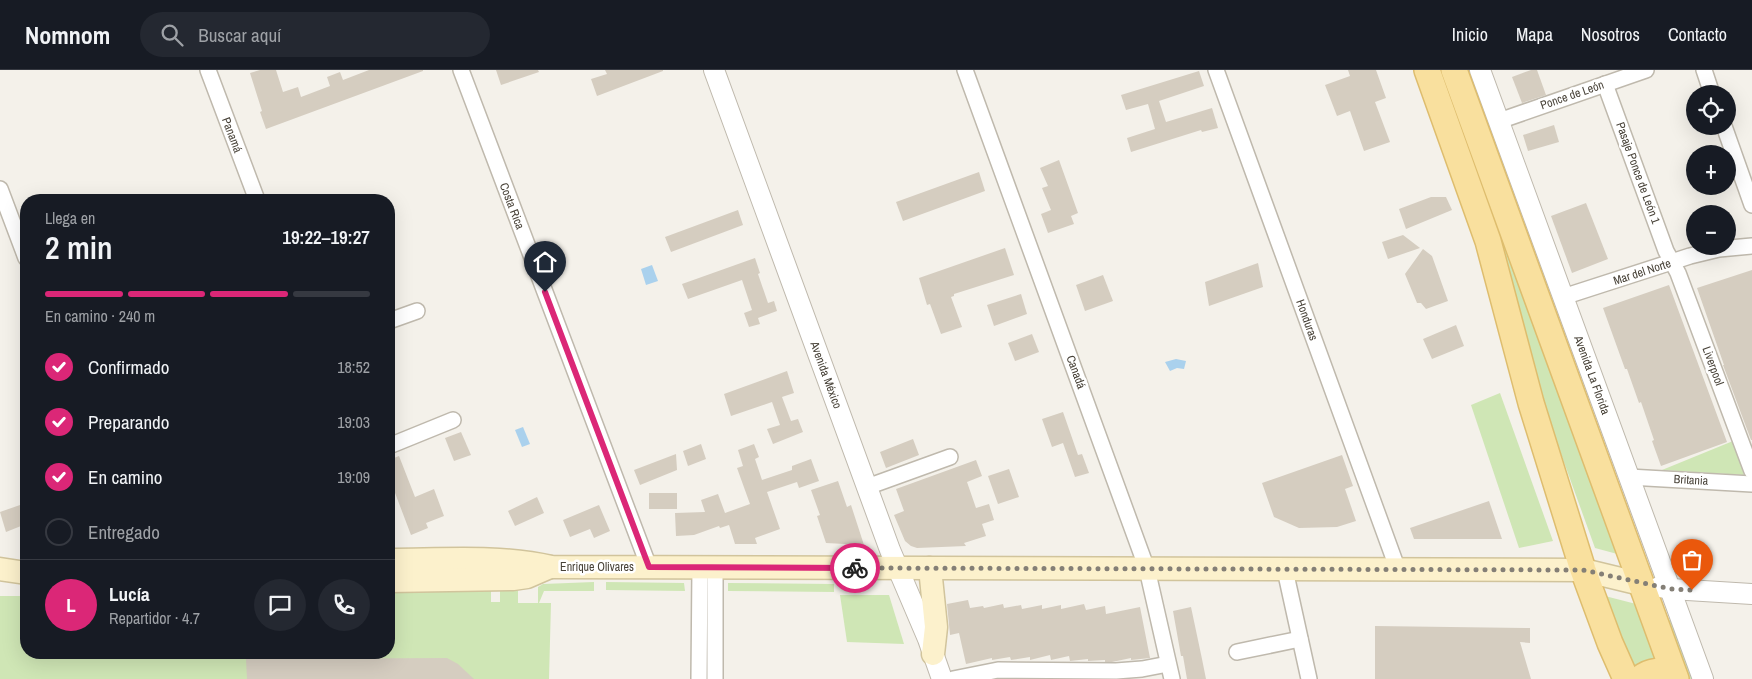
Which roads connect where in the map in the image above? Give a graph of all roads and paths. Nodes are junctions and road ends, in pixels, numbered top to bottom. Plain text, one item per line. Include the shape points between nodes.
1 (208, 70) edge
2 (460, 70) edge
3 (714, 70) edge
4 (966, 70) edge
5 (1216, 70) edge
6 (1427, 70) edge
7 (1454, 70) edge
8 (1480, 70) edge
9 (1646, 70) edge
10 (1704, 70) edge
11 (1605, 84) junction
12 (1709, 85) edge
13 (1499, 121) junction
14 (1727, 135) edge
15 (0, 189) edge
16 (255, 194) edge
17 (1752, 205) edge
18 (20, 242) edge
19 (1752, 246) edge
20 (1672, 262) junction
21 (1563, 298) junction
22 (417, 310) dead end
23 (395, 319) edge
24 (453, 420) dead end
25 (395, 444) edge
26 (950, 457) dead end
27 (1752, 471) edge
28 (1629, 477) junction
29 (1752, 484) edge
30 (867, 487) junction
31 (20, 562) edge
32 (0, 564) edge
33 (395, 566) edge
34 (649, 567) junction
35 (707, 567) junction
36 (896, 568) junction
37 (930, 568) junction
38 (0, 569) edge
39 (1147, 569) junction
40 (1285, 570) junction
41 (1398, 570) junction
42 (1583, 570) junction
43 (20, 572) edge
44 (1641, 584) junction
45 (1671, 589) junction
46 (1752, 594) edge
47 (1300, 639) junction
48 (1237, 652) dead end
49 (933, 654) junction
50 (1168, 664) junction
51 (1038, 675) edge
52 (1628, 677) edge
53 (1675, 677) edge
54 (699, 679) edge
55 (715, 679) edge
56 (942, 679) edge
57 (954, 679) edge
58 (1172, 679) edge
59 (1309, 679) edge
60 (1703, 679) edge

1 - 16 street, Panamá
2 - 34 street, Costa Rica
3 - 30 street, Avenida México
4 - 39 street, Canadá
5 - 41 street, Honduras
6 - 42 main road via 1488,241 1531,403
7 - 44 main road, Avenida La Florida
8 - 13 street, Avenida La Florida
9 - 11 street, Ponce de León
10 - 12 street
11 - 13 street, Ponce de León
11 - 20 street, Pasaje Ponce de León 1
13 - 21 street, Avenida La Florida
14 - 17 street
15 - 18 street
19 - 20 street, Mar del Norte via 1719,249
20 - 21 street, Mar del Norte
20 - 27 street, Liverpool
21 - 28 street, Avenida La Florida
22 - 23 street
24 - 25 street
26 - 30 street
28 - 29 street, Britania
28 - 45 street, Avenida La Florida
30 - 36 street, Avenida México
31 - 32 main road
33 - 34 main road, Enrique Olivares via 513,579 551,567
34 - 35 main road, Enrique Olivares
35 - 36 main road, Enrique Olivares
35 - 54 street
35 - 55 street
36 - 37 main road, Enrique Olivares
36 - 49 street, Avenida México
37 - 39 main road, Enrique Olivares
37 - 49 main road via 936,627
38 - 43 main road
39 - 40 main road, Enrique Olivares
39 - 50 street, Canadá
40 - 41 main road, Enrique Olivares
40 - 47 street
41 - 42 main road, Enrique Olivares
42 - 44 main road, Enrique Olivares
42 - 52 main road via 1607,635
44 - 45 street, Enrique Olivares
44 - 53 main road, Avenida La Florida
45 - 46 street, Enrique Olivares
45 - 60 street, Avenida La Florida
47 - 48 street
47 - 59 street
49 - 56 street, Avenida México
50 - 51 street via 1142,669
50 - 58 street, Canadá
51 - 57 street via 998,670
52 - 53 main road via 1665,671

